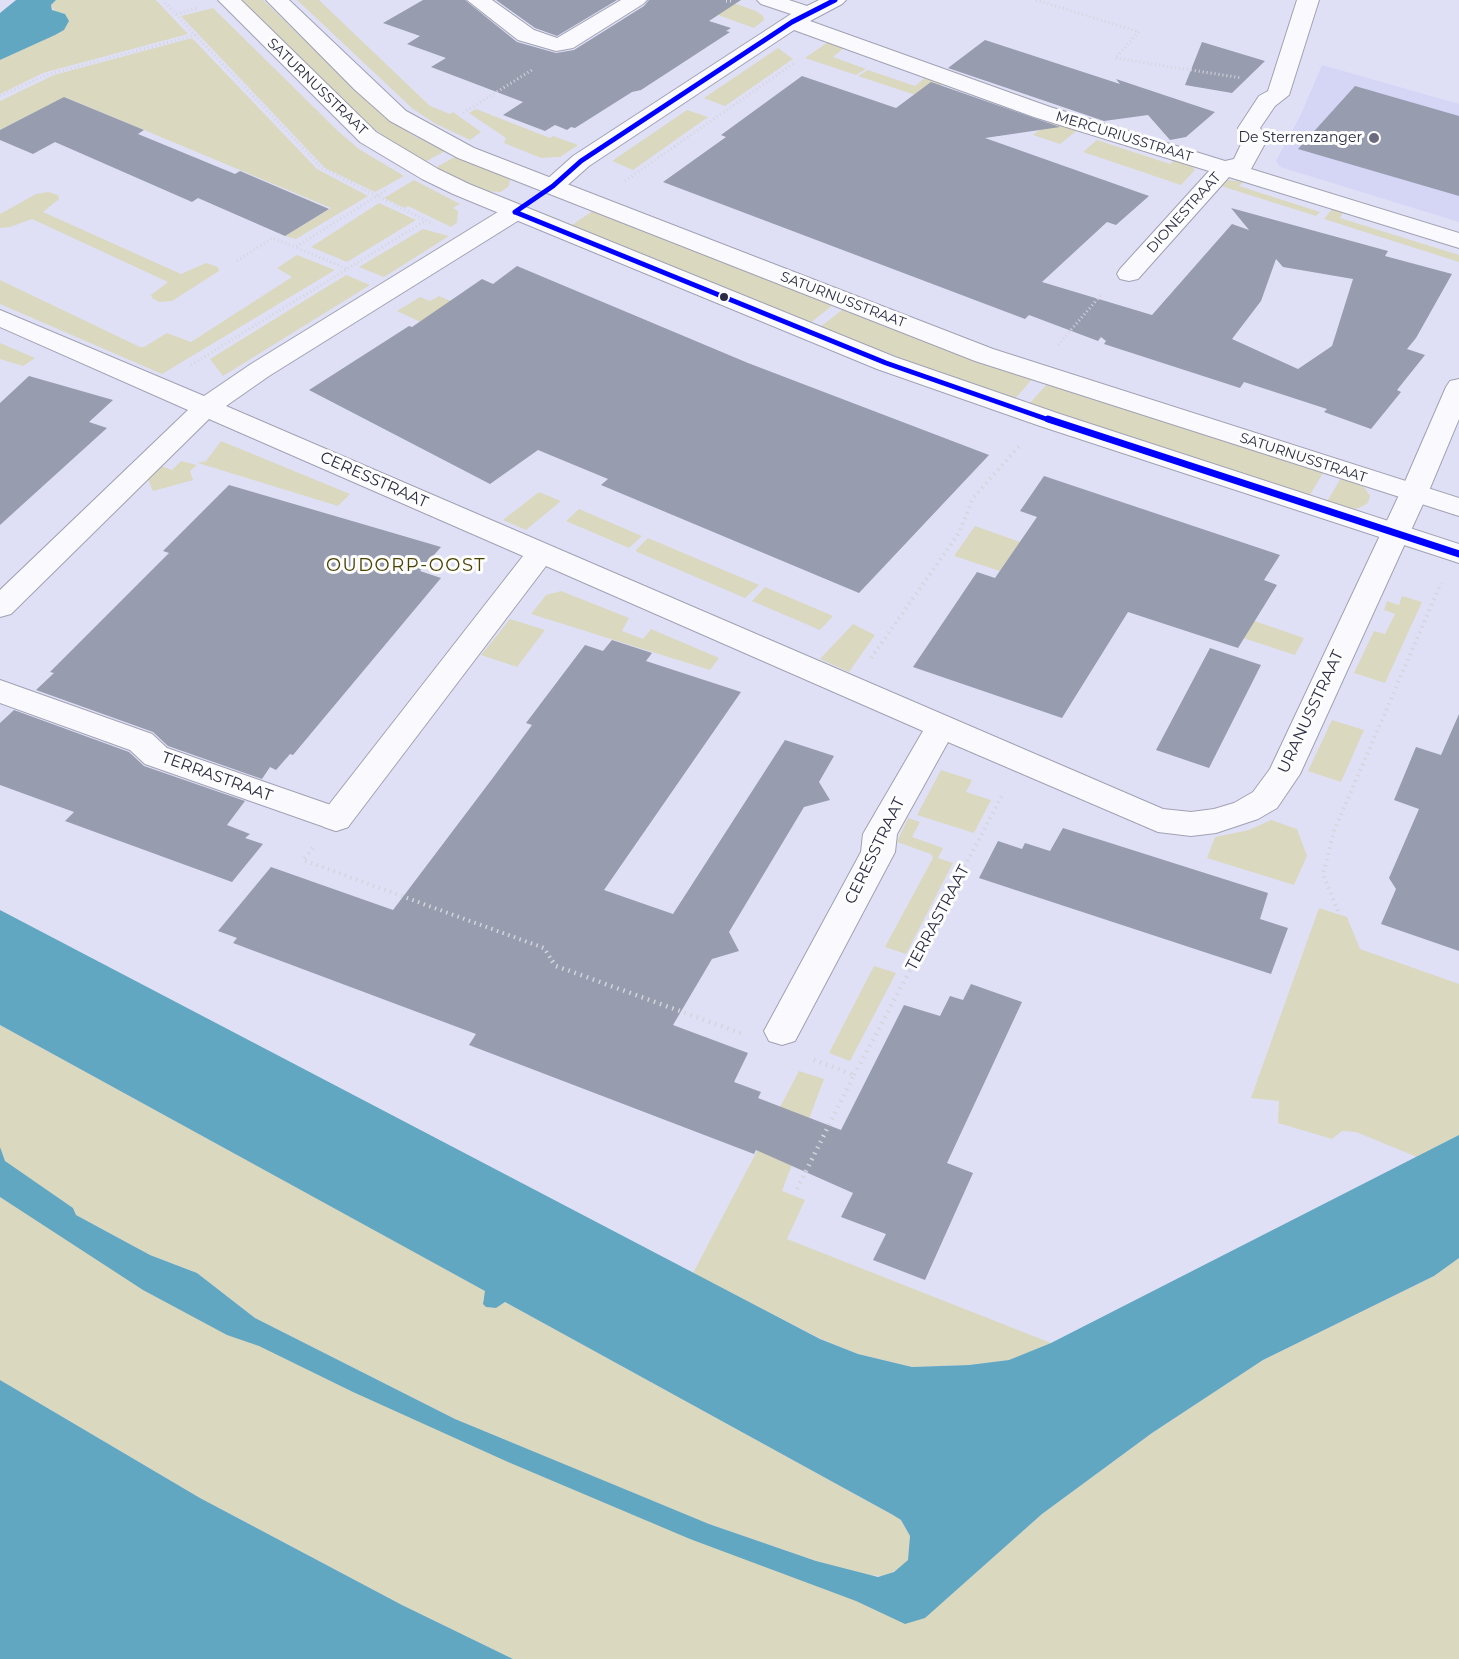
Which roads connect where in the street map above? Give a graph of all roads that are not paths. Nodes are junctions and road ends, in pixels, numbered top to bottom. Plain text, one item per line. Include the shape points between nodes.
1 (229, 0) edge
2 (277, 0) edge
3 (478, 0) edge
4 (636, 0) edge
5 (768, 0) edge
6 (835, 0) edge
7 (1308, 0) edge
8 (800, 18) junction
9 (1225, 168) junction
10 (552, 186) junction
11 (515, 212) junction
12 (1459, 241) edge
13 (1130, 274) road end
14 (0, 318) edge
15 (1459, 387) edge
16 (206, 407) junction
17 (1414, 493) junction
18 (1459, 507) edge
19 (1394, 534) junction
20 (541, 553) junction
21 (1459, 554) edge
22 (0, 607) edge
23 (0, 690) edge
24 (941, 726) junction
25 (778, 1038) road end

1 - 11 street, SATURNUSSTRAAT via 368,137 430,174
2 - 10 street, SATURNUSSTRAAT via 398,116 466,153
3 - 4 street via 526,34 556,45
5 - 8 street, MERCURIUSSTRAAT
6 - 8 street
7 - 9 street, DIONESTRAAT via 1278,95 1267,101 1250,128 1256,138 1243,164
8 - 9 street, MERCURIUSSTRAAT via 1042,112
8 - 10 street via 581,161
9 - 12 street, MERCURIUSSTRAAT
9 - 13 street, DIONESTRAAT
10 - 11 street
10 - 17 street, SATURNUSSTRAAT via 984,355
11 - 16 street
11 - 19 street, SATURNUSSTRAAT via 886,363
14 - 16 street, CERESSTRAAT
15 - 17 street, URANUSSTRAAT
16 - 20 street, CERESSTRAAT
16 - 22 street
17 - 18 street, SATURNUSSTRAAT
17 - 19 street, URANUSSTRAAT
19 - 21 street, SATURNUSSTRAAT
19 - 24 street, URANUSSTRAAT via 1284,774 1265,800 1246,811 1191,824 1158,820
20 - 23 street, TERRASTRAAT via 336,819 156,756 141,741
20 - 24 street, CERESSTRAAT
24 - 25 street, CERESSTRAAT via 880,834 878,852

